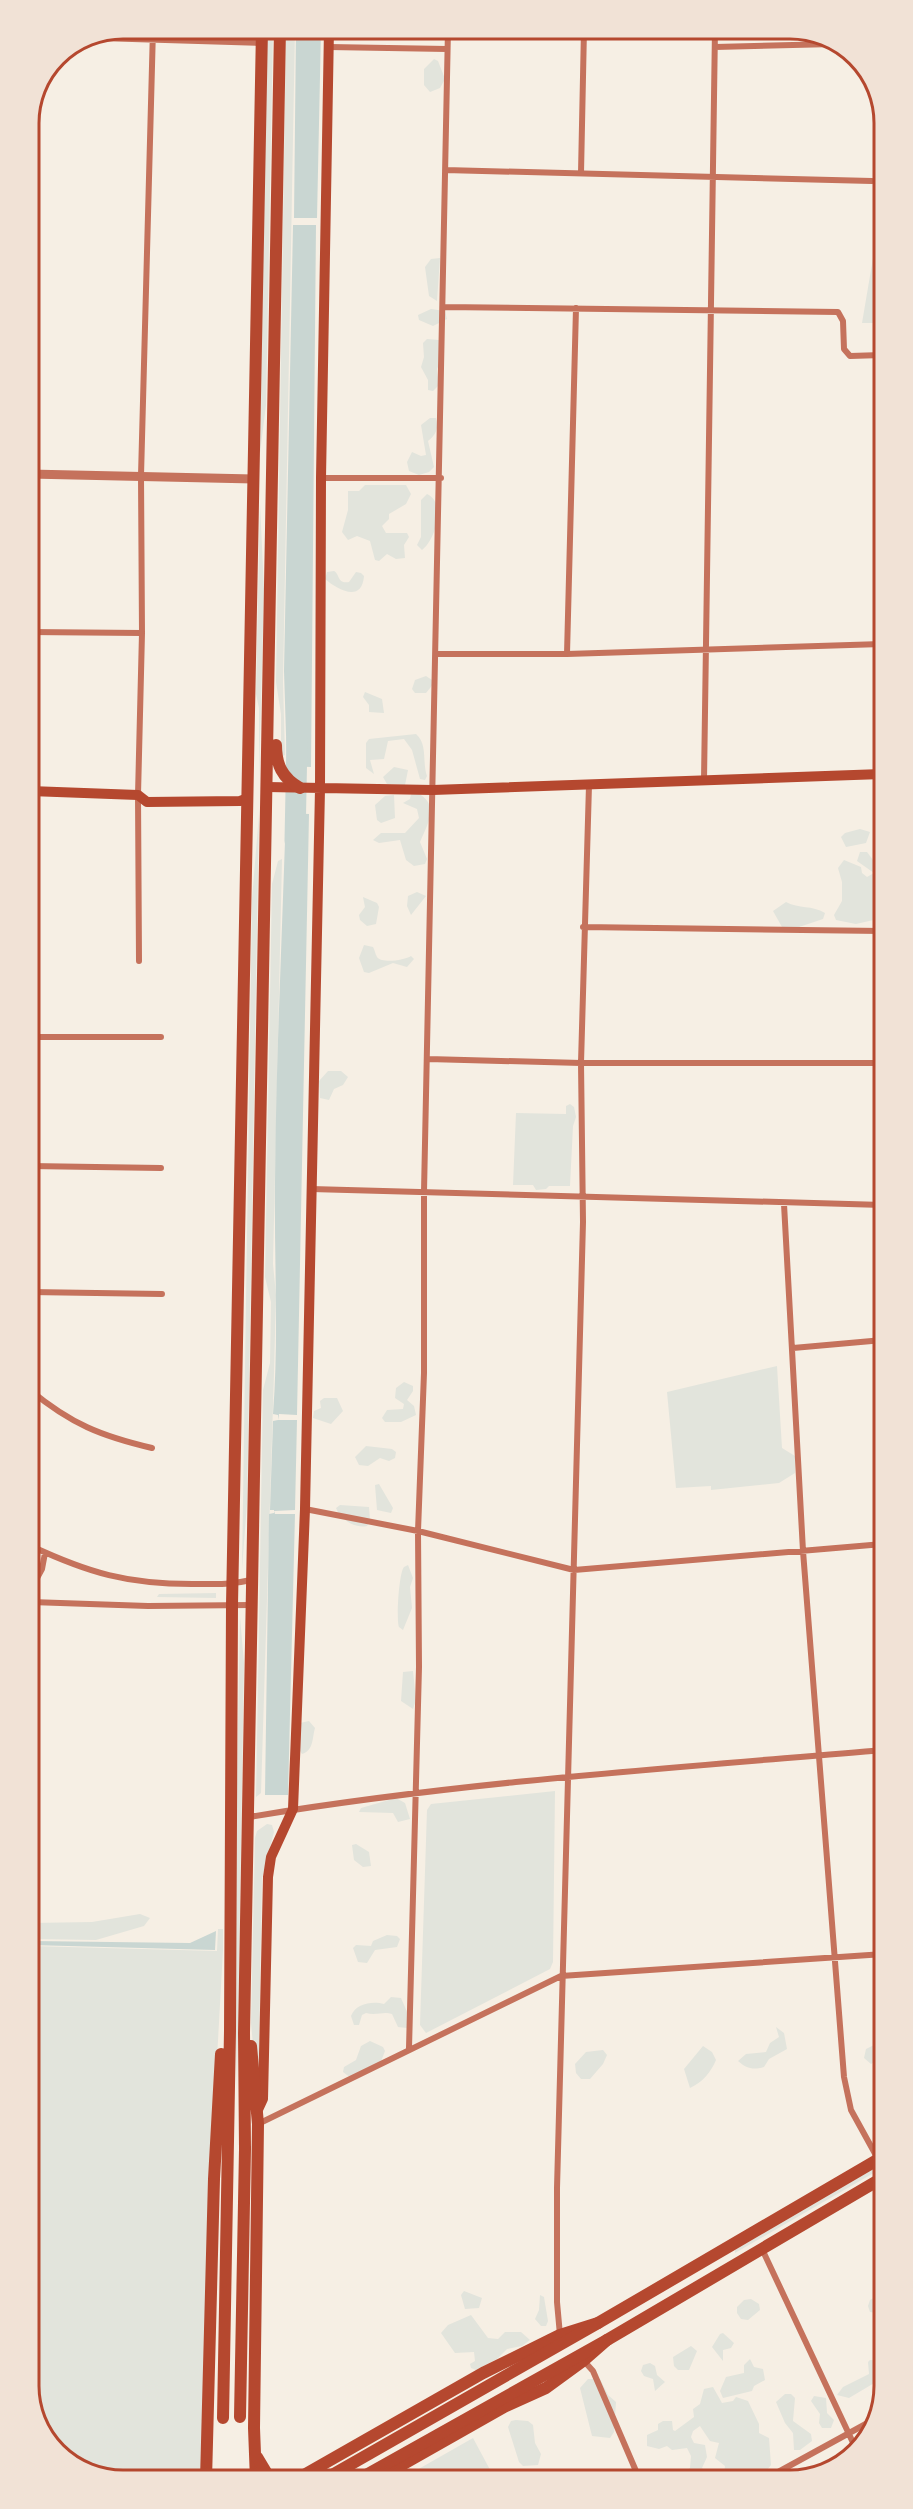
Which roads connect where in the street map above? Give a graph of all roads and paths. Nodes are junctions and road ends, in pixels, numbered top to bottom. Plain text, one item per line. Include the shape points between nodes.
1 (126, 39) edge
2 (262, 39) edge
3 (279, 39) edge
4 (329, 39) edge
5 (448, 39) edge
6 (584, 39) edge
7 (715, 39) edge
8 (152, 40) junction
9 (262, 43) junction
10 (820, 44) edge
11 (329, 47) junction
12 (715, 47) junction
13 (447, 49) junction
14 (445, 170) junction
15 (581, 173) junction
16 (712, 175) junction
17 (872, 181) dead end
18 (443, 307) junction
19 (576, 308) junction
20 (712, 309) junction
21 (874, 356) edge
22 (39, 474) edge
23 (141, 476) junction
24 (321, 478) junction
25 (441, 478) junction
26 (264, 479) junction
27 (39, 632) edge
28 (142, 633) junction
29 (874, 644) edge
30 (706, 649) junction
31 (437, 654) junction
32 (567, 654) junction
33 (269, 684) junction
34 (874, 774) edge
35 (704, 780) junction
36 (589, 785) junction
37 (267, 787) junction
38 (310, 788) junction
39 (433, 790) junction
40 (39, 791) edge
41 (138, 795) junction
42 (248, 798) junction
43 (583, 927) junction
44 (874, 931) edge
45 (139, 961) dead end
46 (39, 1037) edge
47 (161, 1037) dead end
48 (428, 1059) junction
49 (580, 1063) junction
50 (874, 1064) edge
51 (39, 1166) edge
52 (160, 1168) dead end
53 (310, 1189) junction
54 (424, 1192) junction
55 (582, 1196) junction
56 (784, 1204) junction
57 (874, 1205) edge
58 (39, 1292) edge
59 (162, 1294) dead end
60 (874, 1341) edge
61 (793, 1348) junction
62 (39, 1397) edge
63 (152, 1448) dead end
64 (305, 1509) junction
65 (418, 1531) junction
66 (874, 1545) edge
67 (39, 1550) edge
68 (804, 1551) junction
69 (45, 1553) junction
70 (574, 1570) junction
71 (39, 1574) edge
72 (252, 1580) junction
73 (232, 1584) junction
74 (39, 1602) edge
75 (232, 1605) junction
76 (252, 1605) junction
77 (874, 1751) edge
78 (818, 1755) junction
79 (568, 1776) junction
80 (416, 1793) junction
81 (293, 1809) junction
82 (249, 1817) junction
83 (874, 1955) edge
84 (834, 1959) junction
85 (561, 1976) junction
86 (228, 2002) junction
87 (245, 2003) junction
88 (408, 2048) junction
89 (258, 2118) junction
90 (874, 2146) edge
91 (874, 2161) edge
92 (874, 2183) edge
93 (762, 2248) junction
94 (598, 2324) junction
95 (560, 2335) junction
96 (607, 2340) junction
97 (583, 2361) junction
98 (240, 2417) dead end
99 (223, 2418) dead end
100 (864, 2424) edge
101 (848, 2432) junction
102 (853, 2443) edge
103 (255, 2453) junction
104 (206, 2470) edge
105 (256, 2470) edge
106 (264, 2470) edge
107 (312, 2470) edge
108 (341, 2470) edge
109 (375, 2470) edge
110 (393, 2470) edge
111 (636, 2470) edge
112 (781, 2470) edge

1 - 8 street
2 - 9 highway
3 - 26 highway
4 - 11 main road
5 - 13 street
6 - 15 street
7 - 12 street
8 - 9 street
8 - 23 street
9 - 26 highway
10 - 12 street
11 - 13 street
11 - 24 main road
12 - 16 street
13 - 14 street
14 - 15 street
14 - 18 street
15 - 16 street
16 - 17 street
16 - 20 street
18 - 19 street
18 - 25 street
19 - 20 street
19 - 32 street
20 - 21 street via 838,312 843,321 844,349 850,356
20 - 30 street
22 - 23 street
23 - 26 street
23 - 28 street
24 - 25 street
24 - 38 main road
25 - 31 street
26 - 33 highway via 271,577
26 - 42 highway
27 - 28 street
28 - 41 street
29 - 30 street
30 - 32 street
30 - 35 street
31 - 32 street
31 - 39 street
33 - 37 highway
33 - 38 highway via 276,714 276,761 283,774
34 - 35 main road
35 - 36 main road
36 - 39 main road
36 - 43 street
37 - 38 main road
37 - 42 highway
37 - 72 highway
38 - 39 main road
38 - 53 main road
39 - 48 street
40 - 41 main road
41 - 42 main road via 147,802
41 - 45 street
42 - 73 highway
43 - 44 street
43 - 49 street
46 - 47 street
48 - 49 street
48 - 54 street
49 - 50 street
49 - 55 street
51 - 52 street
53 - 54 street
53 - 64 main road
54 - 55 street
54 - 65 street via 424,1373
55 - 56 street
55 - 70 street
56 - 57 street
56 - 61 street
58 - 59 street
60 - 61 street
61 - 68 street
62 - 63 street via 68,1419 113,1439
64 - 65 street
64 - 81 main road
65 - 70 street
65 - 80 street
66 - 68 street
67 - 69 street
68 - 70 street
68 - 78 street
69 - 71 street
69 - 73 street via 120,1580
70 - 79 street
72 - 73 street
72 - 76 highway
73 - 75 highway
74 - 75 street
75 - 76 street
75 - 86 highway
76 - 82 highway
77 - 78 street
78 - 79 street
78 - 84 street
79 - 80 street
79 - 85 street
80 - 81 street
80 - 88 street
81 - 82 street
81 - 89 main road via 271,1857 268,1877 263,2099
82 - 87 highway
83 - 84 street
84 - 85 street
84 - 90 street via 847,2097
85 - 88 street
85 - 95 street via 557,2188
86 - 99 highway
86 - 104 highway via 222,2031 214,2179
87 - 89 highway
87 - 98 highway
88 - 89 street via 362,2075
89 - 103 highway
91 - 94 highway
92 - 93 highway
93 - 96 highway
93 - 101 street
94 - 95 highway
94 - 108 highway
95 - 107 highway via 483,2373
96 - 97 highway
96 - 109 highway
97 - 110 highway via 546,2388 504,2407
97 - 111 street via 593,2371
100 - 101 street
101 - 102 street
101 - 112 street
103 - 105 highway
103 - 106 highway

